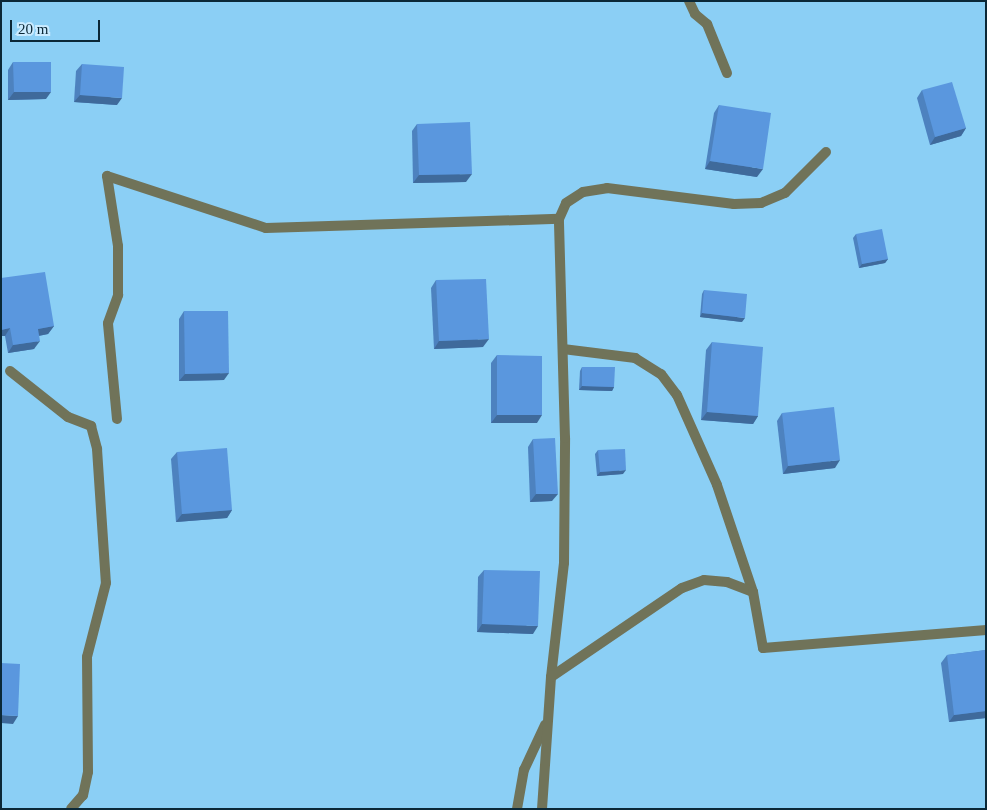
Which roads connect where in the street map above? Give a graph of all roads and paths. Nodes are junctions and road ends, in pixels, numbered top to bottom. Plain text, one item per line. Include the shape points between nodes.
1 (689, 1) edge
2 (727, 73) dead end
3 (826, 152) dead end
4 (559, 219) junction
5 (563, 349) junction
6 (10, 372) dead end
7 (117, 419) dead end
8 (753, 592) junction
9 (986, 630) edge
10 (551, 677) junction
11 (548, 718) junction
12 (71, 809) edge
13 (517, 809) edge
14 (542, 809) edge

1 - 2 street via 695,14 707,24
3 - 4 street via 785,193 760,203 734,204 607,188 583,192 566,202
4 - 5 street
4 - 7 street via 266,228 107,176 118,246 118,296 108,323
5 - 8 street via 635,358 661,374 677,395 717,485
5 - 10 street via 564,563
6 - 12 street via 68,417 91,426 97,449 106,583 87,657 88,772 83,795
8 - 9 street via 763,648
8 - 10 street via 727,582 704,580 682,588
10 - 11 street
11 - 13 street via 524,770
11 - 14 street

